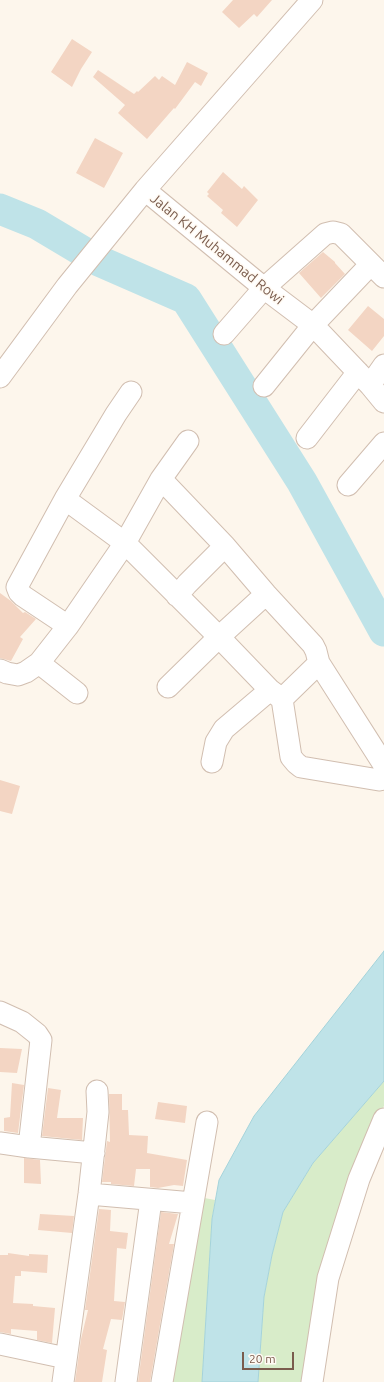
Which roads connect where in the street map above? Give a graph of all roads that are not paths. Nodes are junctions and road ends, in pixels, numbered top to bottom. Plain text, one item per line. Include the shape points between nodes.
1 (312, 0) edge
2 (145, 190) junction
3 (378, 271) edge
4 (264, 288) junction
5 (313, 325) junction
6 (224, 334) dead end
7 (384, 365) edge
8 (0, 377) edge
9 (364, 378) junction
10 (264, 386) dead end
11 (131, 392) dead end
12 (384, 402) edge
13 (307, 438) dead end
14 (188, 441) dead end
15 (384, 443) edge
16 (161, 479) junction
17 (348, 485) dead end
18 (65, 499) junction
19 (125, 543) junction
20 (225, 546) junction
21 (266, 594) junction
22 (177, 596) junction
23 (68, 626) junction
24 (219, 637) junction
25 (39, 663) junction
26 (319, 663) junction
27 (2, 676) edge
28 (168, 687) dead end
29 (77, 693) dead end
30 (276, 695) junction
31 (212, 762) dead end
32 (384, 765) edge
33 (384, 779) edge
34 (0, 1012) edge
35 (97, 1091) dead end
36 (384, 1119) edge
37 (207, 1122) dead end
38 (0, 1143) edge
39 (29, 1148) junction
40 (94, 1153) junction
41 (90, 1194) junction
42 (151, 1200) junction
43 (193, 1203) junction
44 (0, 1344) edge
45 (66, 1358) junction
46 (63, 1382) edge
47 (126, 1382) edge
48 (162, 1382) edge
49 (312, 1382) edge

1 - 2 street, Jalan KH Muhammad Rowi
2 - 4 street, Jalan KH Muhammad Rowi
2 - 8 street via 67,286
3 - 4 street via 341,234 333,232 325,234
3 - 5 street
4 - 5 street, Jalan KH Muhammad Rowi
4 - 6 street
5 - 9 street, Jalan KH Muhammad Rowi
5 - 10 street
7 - 9 street
9 - 12 street, Jalan KH Muhammad Rowi
9 - 13 street
11 - 18 street
14 - 16 street
15 - 17 street
16 - 19 street
16 - 20 street
18 - 19 street
18 - 23 street via 17,589 23,596
19 - 22 street
19 - 23 street
20 - 21 street
20 - 22 street
21 - 24 street
21 - 26 street via 312,645
22 - 24 street
23 - 25 street
24 - 28 street
24 - 30 street
25 - 27 street via 22,674
25 - 29 street
26 - 30 street
26 - 32 street
30 - 31 street via 224,729 216,742
30 - 33 street via 291,757 296,764 301,767
34 - 39 street via 22,1022 41,1040
35 - 40 street via 98,1112
36 - 49 street via 359,1179 328,1278
37 - 43 street
38 - 39 street
39 - 40 street
40 - 41 street
41 - 42 street
41 - 45 street
42 - 43 street
42 - 47 street
43 - 48 street
44 - 45 street
45 - 46 street

